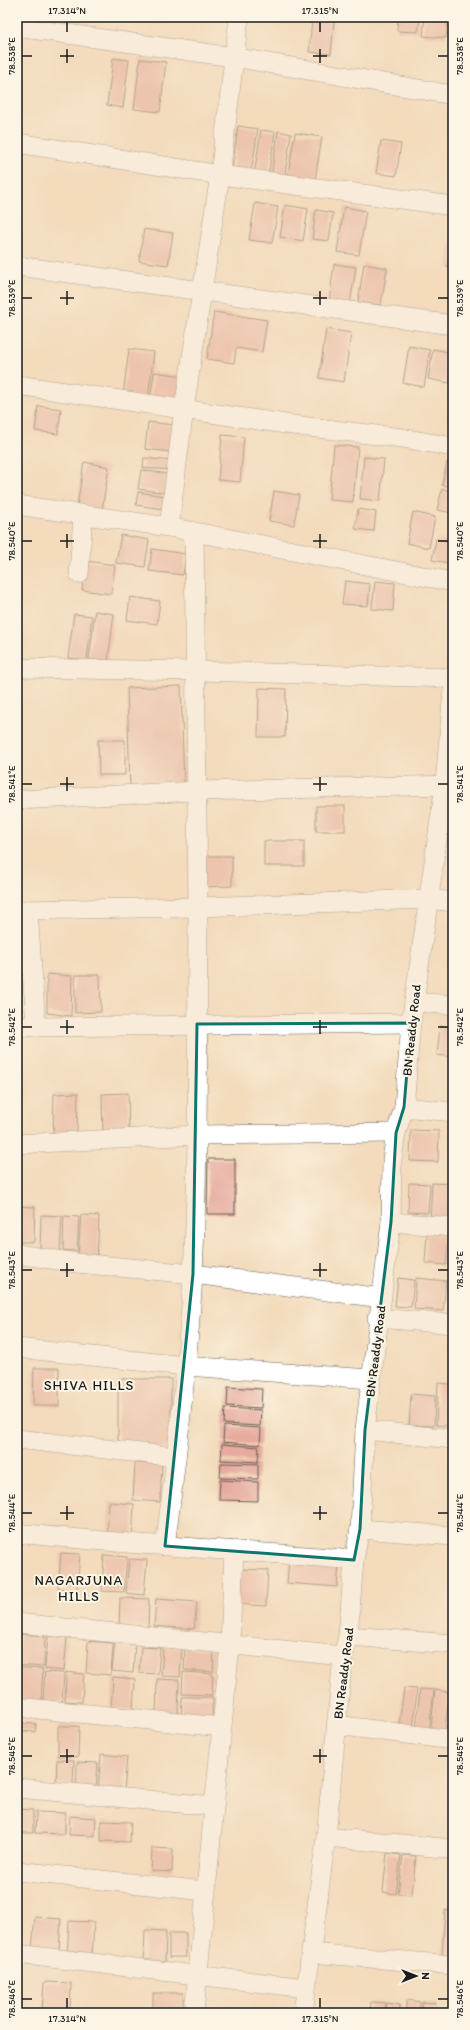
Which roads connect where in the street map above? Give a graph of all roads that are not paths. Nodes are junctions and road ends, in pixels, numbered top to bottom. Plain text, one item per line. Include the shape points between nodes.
1 (239, 17) edge
2 (17, 27) edge
3 (233, 58) junction
4 (453, 95) edge
5 (17, 143) edge
6 (220, 175) junction
7 (453, 206) edge
8 (17, 266) edge
9 (202, 291) junction
10 (453, 325) edge
11 (17, 385) edge
12 (184, 409) junction
13 (453, 447) edge
14 (17, 506) edge
15 (83, 515) junction
16 (169, 527) junction
17 (194, 532) junction
18 (79, 574) dead end
19 (453, 582) edge
20 (17, 668) edge
21 (197, 671) junction
22 (453, 678) edge
23 (453, 690) edge
24 (449, 785) edge
25 (198, 791) junction
26 (17, 800) edge
27 (429, 900) junction
28 (453, 902) edge
29 (198, 907) junction
30 (23, 910) edge
31 (414, 1002) junction
32 (453, 1006) edge
33 (411, 1023) junction
34 (197, 1024) junction
35 (17, 1026) edge
36 (36, 1027) junction
37 (404, 1107) junction
38 (453, 1112) edge
39 (396, 1133) junction
40 (197, 1135) junction
41 (17, 1144) edge
42 (391, 1222) junction
43 (453, 1227) edge
44 (17, 1254) edge
45 (193, 1274) junction
46 (382, 1298) junction
47 (378, 1318) junction
48 (453, 1324) edge
49 (17, 1348) edge
50 (185, 1366) junction
51 (371, 1379) junction
52 (365, 1430) junction
53 (17, 1439) edge
54 (453, 1439) edge
55 (176, 1457) junction
56 (360, 1529) junction
57 (17, 1533) edge
58 (453, 1536) edge
59 (165, 1546) junction
60 (234, 1550) junction
61 (354, 1560) junction
62 (17, 1624) edge
63 (348, 1636) junction
64 (453, 1644) edge
65 (230, 1645) junction
66 (343, 1656) junction
67 (17, 1707) edge
68 (336, 1725) junction
69 (221, 1727) junction
70 (453, 1740) edge
71 (17, 1788) edge
72 (213, 1806) junction
73 (326, 1837) junction
74 (453, 1849) edge
75 (17, 1871) edge
76 (205, 1891) junction
77 (311, 1953) junction
78 (17, 1954) edge
79 (453, 1965) edge
80 (198, 1976) junction
81 (306, 1988) junction
82 (194, 2013) edge
83 (303, 2013) edge

1 - 3 street
2 - 3 street
3 - 4 street
3 - 6 street
5 - 6 street
6 - 7 street
6 - 9 street
8 - 9 street
9 - 10 street
9 - 12 street
11 - 12 street
12 - 13 street
12 - 16 street
14 - 15 street
15 - 16 street
15 - 18 street
16 - 17 street
17 - 19 street
17 - 21 street
20 - 21 street
21 - 22 street
21 - 25 street
23 - 24 street, BN Readdy Road
24 - 25 street
24 - 27 street, BN Readdy Road
25 - 26 street
25 - 29 street
27 - 28 street
27 - 29 street
27 - 31 street, BN Readdy Road
29 - 30 street
29 - 34 street
30 - 36 street
31 - 32 street
31 - 33 street, BN Readdy Road
33 - 34 street
33 - 37 street, BN Readdy Road
34 - 36 street
34 - 40 street
35 - 36 street
37 - 38 street
37 - 39 street, BN Readdy Road
39 - 40 street
39 - 42 street, BN Readdy Road via 392,1160
40 - 41 street
40 - 45 street
42 - 43 street
42 - 46 street, BN Readdy Road
44 - 45 street via 77,1263
45 - 46 street
45 - 50 street
46 - 47 street, BN Readdy Road
47 - 48 street
47 - 51 street, BN Readdy Road
49 - 50 street
50 - 51 street
50 - 55 street
51 - 52 street, BN Readdy Road
52 - 54 street
52 - 56 street, BN Readdy Road
53 - 55 street
55 - 59 street
56 - 58 street
56 - 61 street, BN Readdy Road
57 - 59 street
59 - 60 street
60 - 61 street
60 - 65 street
61 - 63 street, BN Readdy Road
62 - 65 street
63 - 64 street
63 - 66 street, BN Readdy Road
65 - 66 street
65 - 69 street
66 - 68 street, BN Readdy Road
67 - 69 street
68 - 70 street
68 - 73 street, BN Readdy Road
69 - 72 street
71 - 72 street
72 - 76 street
73 - 74 street
73 - 77 street, BN Readdy Road
75 - 76 street
76 - 80 street
77 - 79 street
77 - 81 street, BN Readdy Road
78 - 80 street
80 - 81 street
80 - 82 street
81 - 83 street, BN Readdy Road

